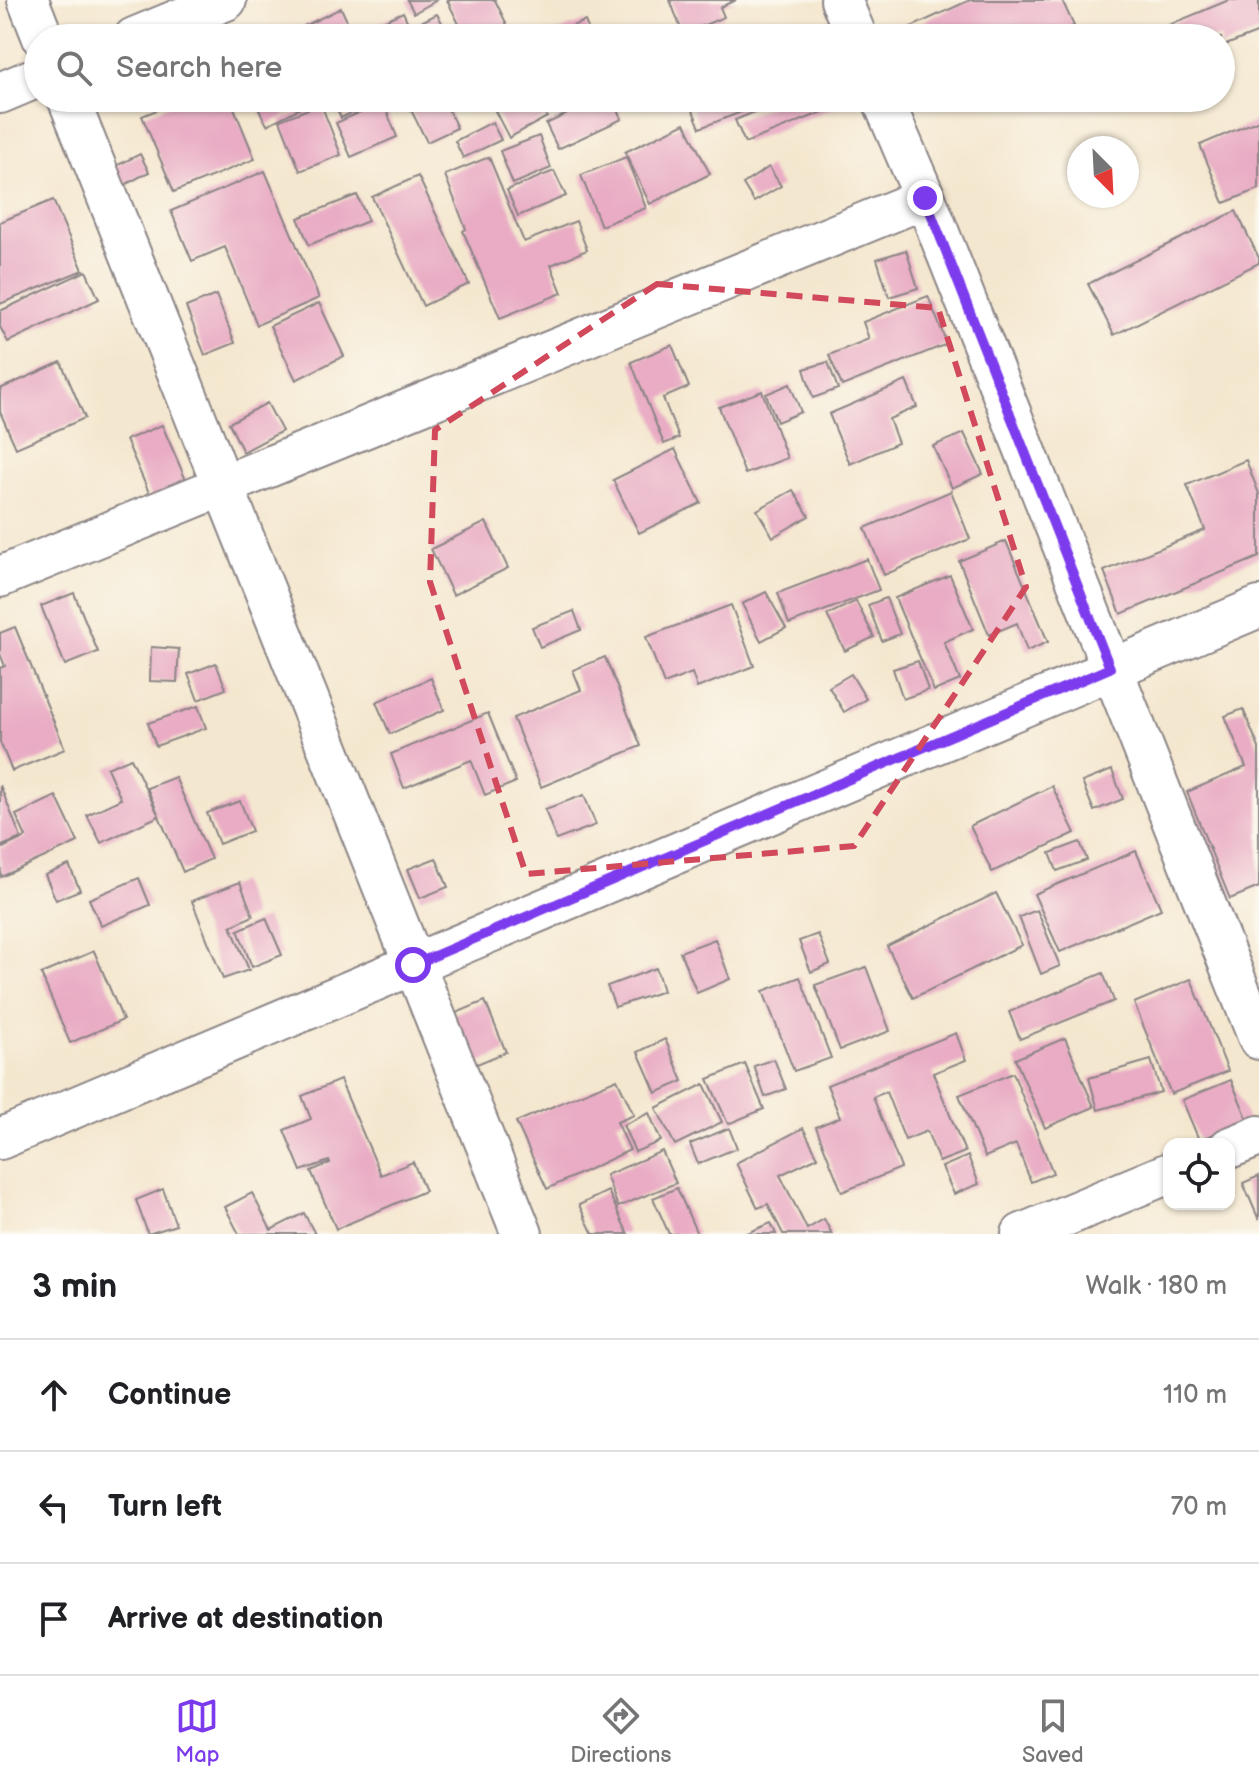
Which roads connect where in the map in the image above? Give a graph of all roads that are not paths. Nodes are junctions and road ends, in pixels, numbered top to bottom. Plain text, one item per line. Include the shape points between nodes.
1 (28, 0) edge
2 (226, 0) edge
3 (841, 0) edge
4 (37, 24) edge
5 (168, 24) edge
6 (851, 24) edge
7 (24, 83) edge
8 (0, 93) edge
9 (74, 112) edge
10 (888, 112) edge
11 (925, 198) junction
12 (222, 485) junction
13 (0, 577) edge
14 (1259, 607) edge
15 (1110, 668) junction
16 (413, 965) junction
17 (1259, 1039) edge
18 (1259, 1136) edge
19 (0, 1139) edge
20 (1235, 1146) edge
21 (1163, 1175) edge
22 (522, 1234) edge
23 (1022, 1234) edge

1 - 4 street
2 - 5 street
3 - 6 street
7 - 8 street
9 - 12 street
10 - 11 street
11 - 12 street
11 - 15 street
12 - 13 street
12 - 16 street
14 - 15 street
15 - 16 street
15 - 17 street
16 - 19 street
16 - 22 street
18 - 20 street
21 - 23 street

